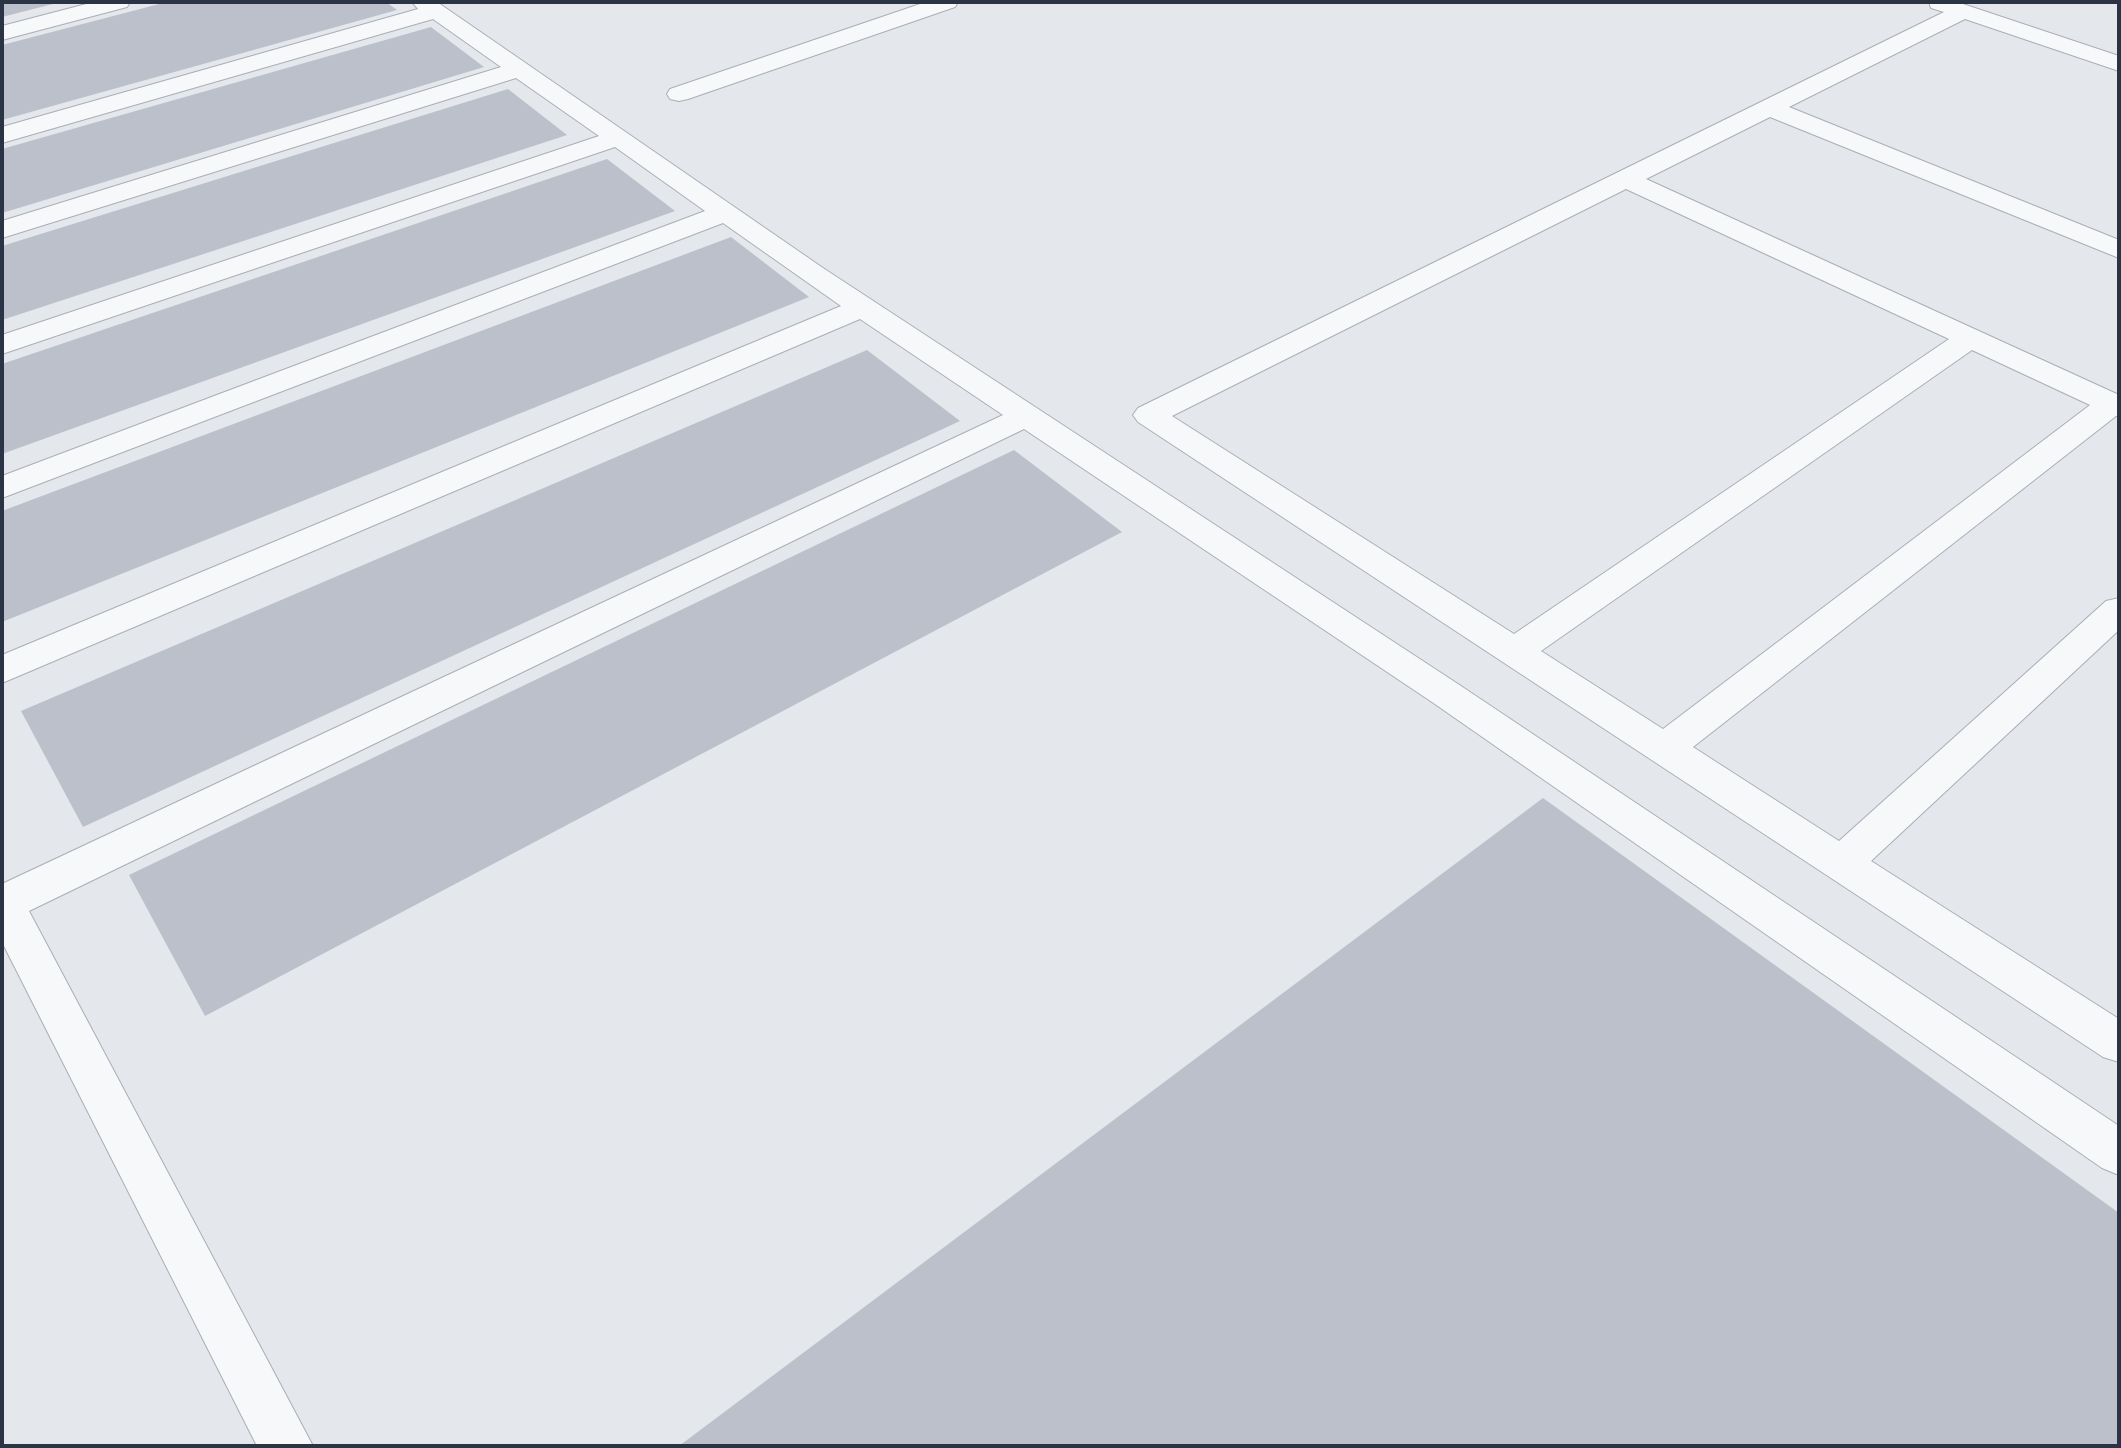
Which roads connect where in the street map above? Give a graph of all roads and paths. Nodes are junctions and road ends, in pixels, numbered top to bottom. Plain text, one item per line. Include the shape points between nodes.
1 (119, 2) edge
2 (947, 2) edge
3 (430, 6) edge
4 (1950, 7) edge
5 (2, 33) edge
6 (2119, 64) edge
7 (520, 69) junction
8 (679, 94) dead end
9 (1769, 108) junction
10 (2, 135) edge
11 (618, 138) junction
12 (1626, 179) junction
13 (726, 213) junction
14 (2, 230) edge
15 (2119, 250) edge
16 (863, 307) junction
17 (1969, 339) junction
18 (2, 345) edge
19 (2116, 406) edge
20 (1027, 416) junction
21 (2, 488) edge
22 (2119, 610) edge
23 (1514, 652) junction
24 (2, 670) edge
25 (1664, 748) junction
26 (1842, 863) junction
27 (3, 902) edge
28 (2119, 1043) edge
29 (2119, 1153) edge
30 (286, 1446) edge

1 - 5 street
2 - 8 street
3 - 7 street
3 - 10 street
4 - 6 street
4 - 9 street
7 - 11 street
7 - 14 street
9 - 12 street
9 - 15 street
11 - 13 street
11 - 18 street
12 - 17 street
12 - 23 street via 1149,415
13 - 16 street
13 - 21 street
16 - 20 street
16 - 24 street
17 - 19 street
17 - 23 street
19 - 25 street
20 - 27 street
20 - 29 street via 1445,693
22 - 26 street
23 - 25 street
25 - 26 street
26 - 28 street
27 - 30 street

